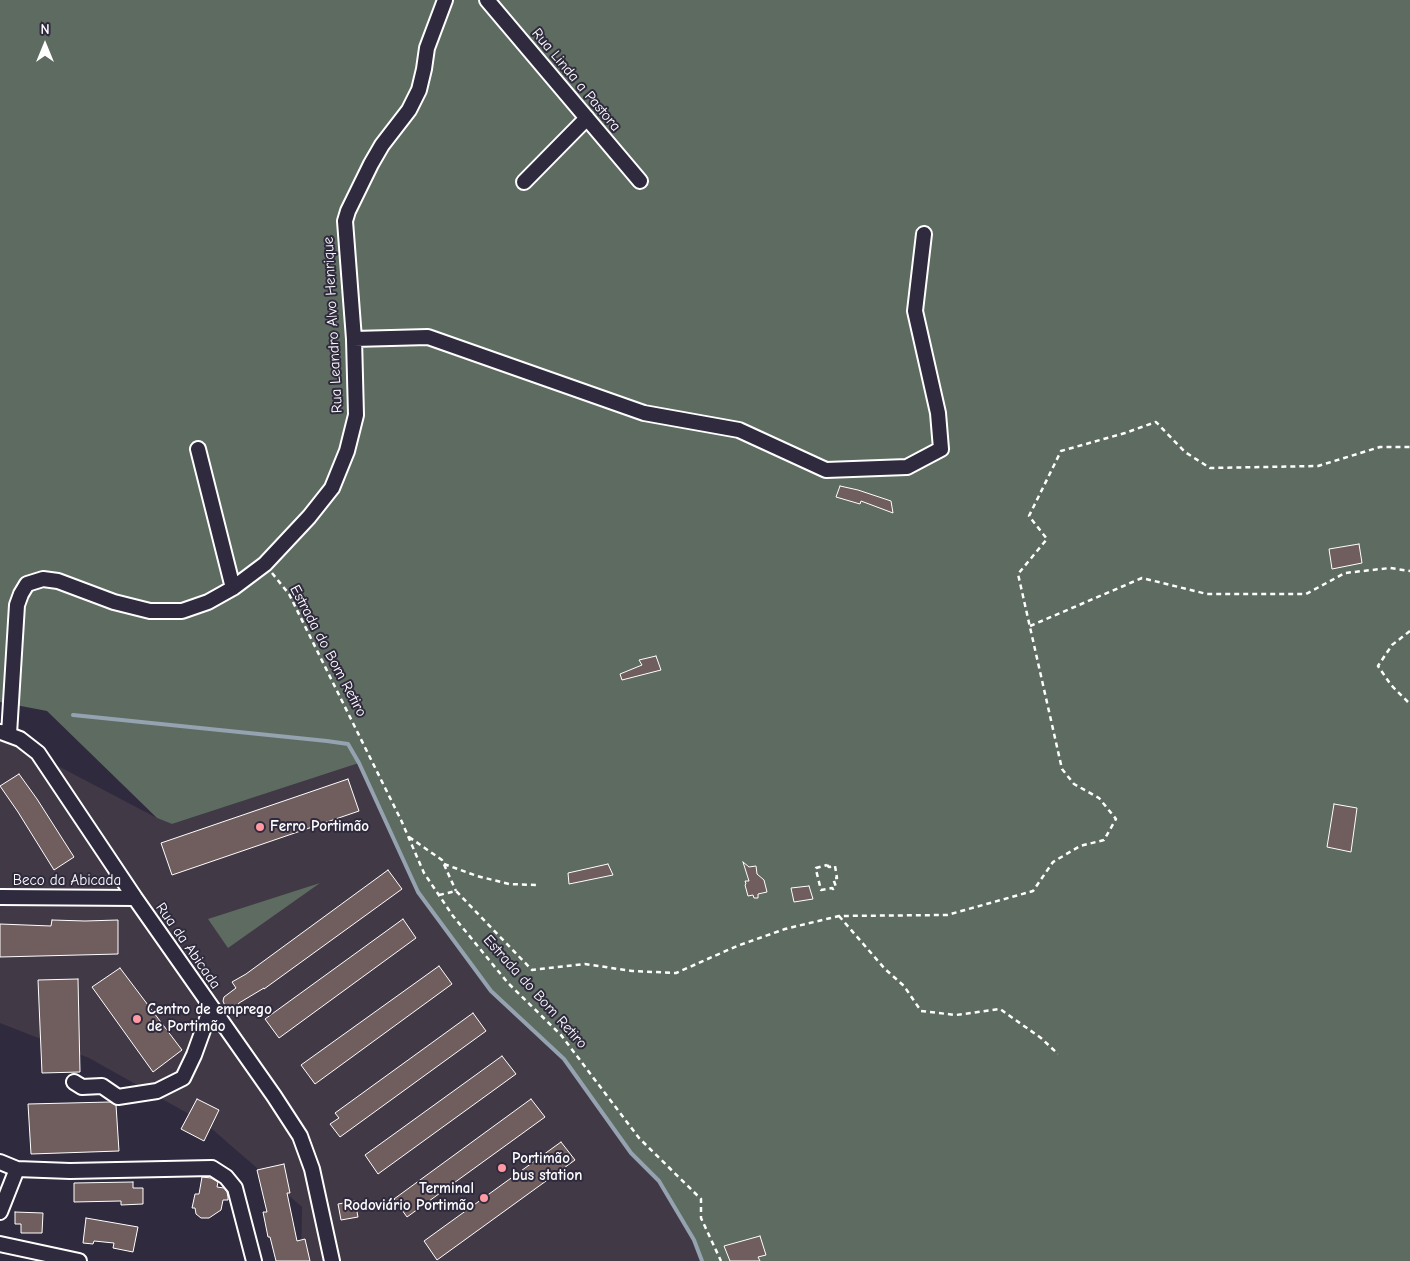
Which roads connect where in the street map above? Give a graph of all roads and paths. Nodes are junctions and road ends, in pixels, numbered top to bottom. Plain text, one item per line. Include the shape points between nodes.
1 (445, 0) edge
2 (487, 0) edge
3 (587, 118) junction
4 (640, 181) dead end
5 (524, 182) dead end
6 (924, 234) dead end
7 (354, 339) junction
8 (1410, 447) edge
9 (198, 449) dead end
10 (265, 564) junction
11 (1410, 571) edge
12 (232, 588) junction
13 (1030, 626) junction
14 (1410, 631) edge
15 (1408, 702) dead end
16 (4, 733) edge
17 (409, 837) junction
18 (444, 864) junction
19 (537, 885) dead end
20 (823, 890) joint
21 (456, 891) junction
22 (439, 895) junction
23 (0, 897) edge
24 (135, 898) junction
25 (839, 916) junction
26 (212, 1008) junction
27 (1058, 1054) dead end
28 (74, 1082) dead end
29 (0, 1162) edge
30 (17, 1169) junction
31 (0, 1212) edge
32 (0, 1244) edge
33 (80, 1261) edge
34 (254, 1261) edge
35 (332, 1261) edge
36 (721, 1261) edge

1 - 7 street, Rua Leandro Alvo Henrique via 427,48 419,90 371,164 345,221
2 - 3 street, Rua Linda a Pastora
3 - 4 street, Rua Linda a Pastora
3 - 5 street
6 - 7 street via 914,311 938,413 941,449 907,467 826,470 739,430 644,413 428,337
7 - 10 street, Rua Leandro Alvo Henrique via 356,415 347,451 332,488
8 - 13 path via 1380,447 1318,466 1210,468 1185,452 1156,422 1061,451 1029,516 1047,539 1018,574
9 - 12 street
10 - 12 street, Rua Leandro Alvo Henrique
10 - 17 path, Estrada do Bom Retiro via 289,594
11 - 13 path via 1390,568 1345,573 1306,594 1207,594 1142,578
12 - 16 street, Rua Leandro Alvo Henrique via 208,602 182,611 150,611 114,602 58,580 43,579 27,584 17,605
13 - 25 path via 1062,769 1074,784 1099,798 1116,818 1104,840 1080,846 1053,862 1033,891 1006,900 947,915
14 - 15 path via 1392,645 1378,666
16 - 24 street, Rua da Abicada via 20,739 38,753
17 - 18 path
17 - 22 path, Estrada do Bom Retiro via 424,873
18 - 19 path via 509,884
18 - 21 path
20 - 20 path via 836,887 836,866 816,868 818,883
21 - 22 path
21 - 25 path via 532,970 585,964 632,972 676,973 785,929
22 - 36 path, Estrada do Bom Retiro via 508,983 561,1035 639,1138 700,1199 701,1218
23 - 24 street, Beco da Abicada
24 - 26 street, Rua da Abicada
25 - 27 path via 904,986 921,1011 956,1015 1000,1008
26 - 28 street via 183,1078 157,1091 118,1097 102,1086 82,1087
26 - 35 street, Rua da Abicada via 300,1136 312,1169
29 - 30 street
30 - 31 street
30 - 34 street via 212,1168 235,1188
32 - 33 street

